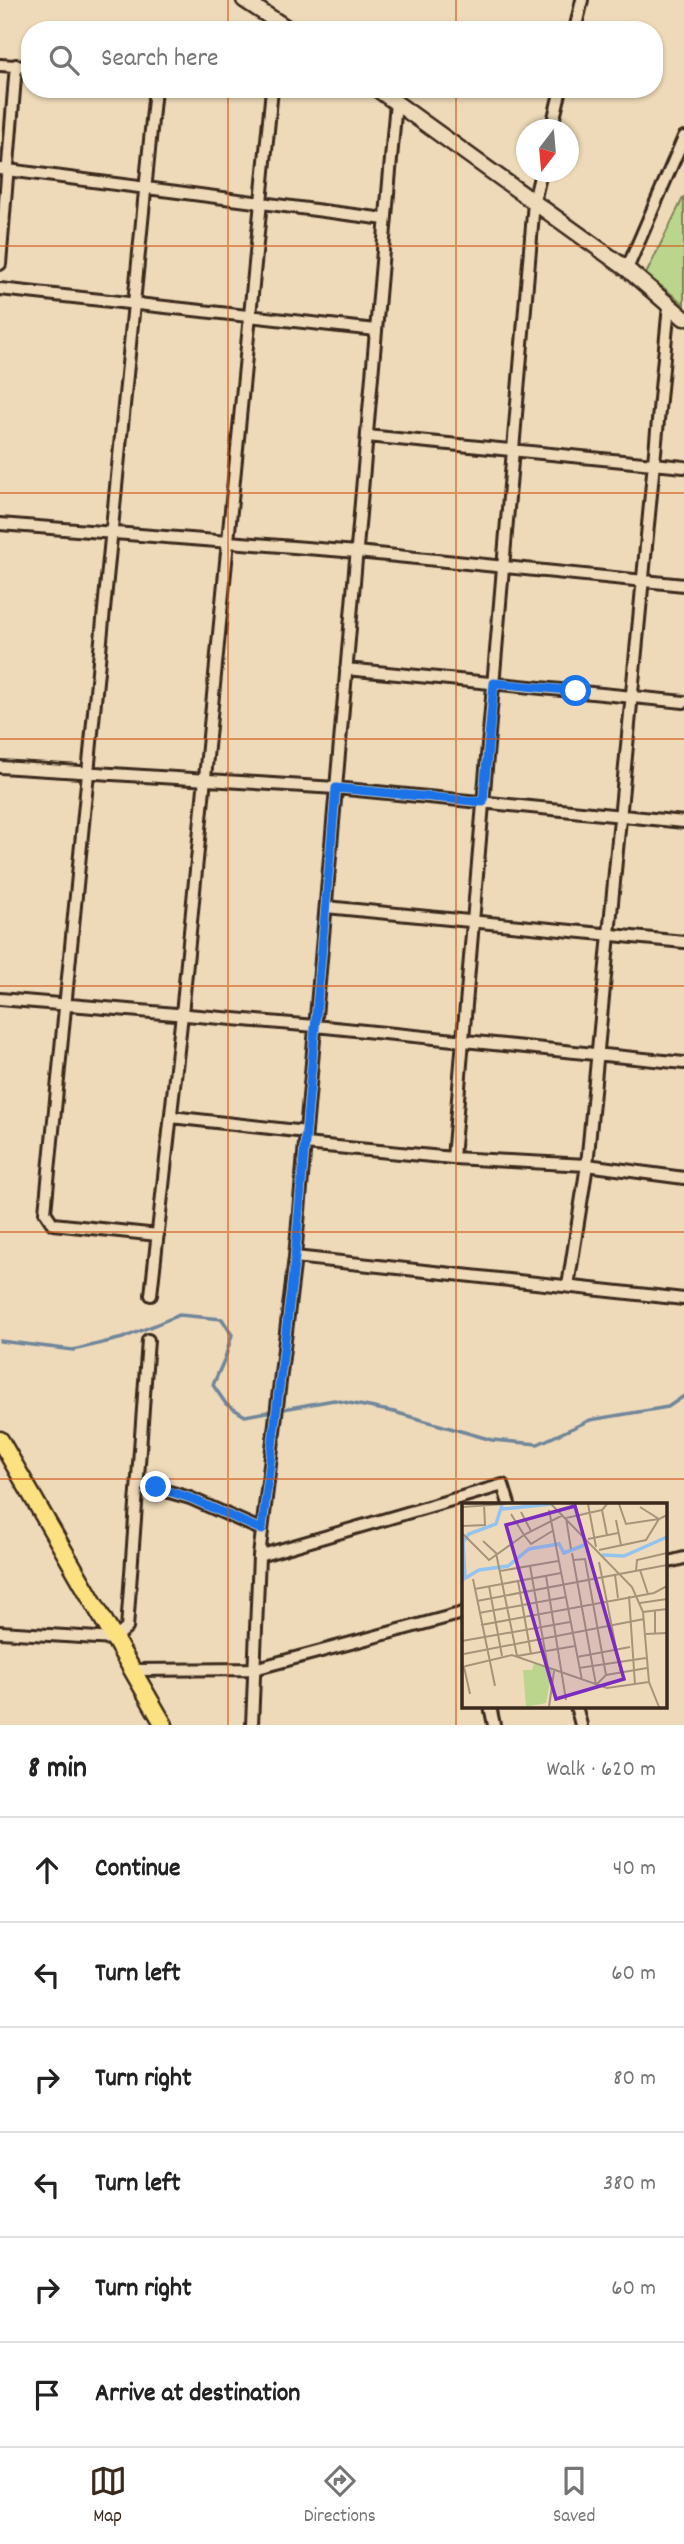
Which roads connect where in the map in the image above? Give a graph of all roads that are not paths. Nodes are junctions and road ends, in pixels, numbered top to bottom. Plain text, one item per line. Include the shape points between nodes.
1 (244, 0) edge
2 (582, 0) edge
3 (270, 21) edge
4 (577, 21) edge
5 (0, 65) edge
6 (16, 65) junction
7 (21, 66) edge
8 (154, 98) edge
9 (271, 98) edge
10 (390, 98) edge
11 (559, 98) edge
12 (396, 102) junction
13 (554, 119) edge
14 (684, 137) edge
15 (4, 170) edge
16 (539, 182) edge
17 (145, 188) junction
18 (534, 202) junction
19 (261, 203) junction
20 (385, 219) junction
21 (0, 264) edge
22 (627, 270) junction
23 (0, 289) edge
24 (134, 304) junction
25 (668, 305) junction
26 (250, 316) junction
27 (684, 318) edge
28 (376, 330) junction
29 (366, 436) junction
30 (513, 450) junction
31 (654, 464) junction
32 (684, 467) edge
33 (0, 524) edge
34 (111, 532) junction
35 (228, 541) junction
36 (357, 552) junction
37 (503, 567) junction
38 (643, 581) junction
39 (684, 585) edge
40 (346, 668) junction
41 (494, 683) junction
42 (632, 697) junction
43 (684, 702) edge
44 (0, 766) edge
45 (88, 772) junction
46 (205, 779) junction
47 (336, 788) junction
48 (483, 802) junction
49 (621, 816) junction
50 (684, 822) edge
51 (326, 907) junction
52 (473, 922) junction
53 (609, 935) junction
54 (684, 942) edge
55 (0, 999) edge
56 (65, 1004) junction
57 (182, 1014) junction
58 (315, 1026) junction
59 (463, 1041) junction
60 (598, 1054) junction
61 (684, 1063) edge
62 (171, 1117) junction
63 (306, 1138) junction
64 (453, 1158) junction
65 (587, 1165) junction
66 (684, 1178) edge
67 (158, 1235) junction
68 (295, 1257) junction
69 (568, 1286) junction
70 (151, 1295) dead end
71 (684, 1299) edge
72 (148, 1340) dead end
73 (0, 1440) edge
74 (138, 1482) junction
75 (509, 1503) edge
76 (262, 1530) junction
77 (259, 1556) junction
78 (684, 1558) edge
79 (666, 1563) edge
80 (462, 1614) edge
81 (0, 1632) edge
82 (114, 1639) junction
83 (254, 1669) junction
84 (132, 1670) junction
85 (164, 1725) edge
86 (252, 1725) edge

1 - 3 street
2 - 4 street
5 - 6 street
6 - 7 street
6 - 15 street
8 - 17 street
9 - 19 street
10 - 12 street
11 - 13 street
12 - 18 street
12 - 20 street
14 - 22 street
15 - 17 street
15 - 21 street
16 - 18 street
17 - 19 street
17 - 24 street
18 - 22 street
18 - 30 street
19 - 20 street
19 - 26 street
20 - 28 street
22 - 25 street
23 - 24 street
24 - 26 street
24 - 34 street
25 - 27 street
25 - 31 street
26 - 28 street
26 - 35 street
28 - 29 street
29 - 30 street
29 - 36 street
30 - 31 street
30 - 37 street
31 - 32 street
31 - 38 street
33 - 34 street
34 - 35 street
34 - 45 street
35 - 36 street
35 - 46 street
36 - 37 street
36 - 40 street
37 - 38 street
37 - 41 street
38 - 39 street
38 - 42 street
40 - 41 street
40 - 47 street
41 - 42 street
41 - 48 street
42 - 43 street
42 - 49 street
44 - 45 street
45 - 46 street
45 - 56 street
46 - 47 street
46 - 57 street
47 - 48 street
47 - 51 street
48 - 49 street
48 - 52 street
49 - 50 street
49 - 53 street
51 - 52 street
51 - 58 street
52 - 53 street
52 - 59 street
53 - 54 street
53 - 60 street
55 - 56 street
56 - 57 street
56 - 67 street via 45,1212 53,1224
57 - 58 street
57 - 62 street
58 - 59 street
58 - 63 street
59 - 60 street
59 - 64 street
60 - 61 street
60 - 65 street
62 - 63 street
62 - 67 street
63 - 64 street
63 - 68 street
64 - 65 street
65 - 66 street
65 - 69 street
67 - 70 street
68 - 69 street
68 - 76 street
69 - 71 street
72 - 74 street
73 - 82 main road
74 - 76 street via 190,1498
74 - 82 street via 127,1628
75 - 77 street via 503,1485
76 - 77 street
77 - 83 street
78 - 79 street
80 - 83 street
81 - 82 street
82 - 84 main road
83 - 84 street
83 - 86 street
84 - 85 main road

